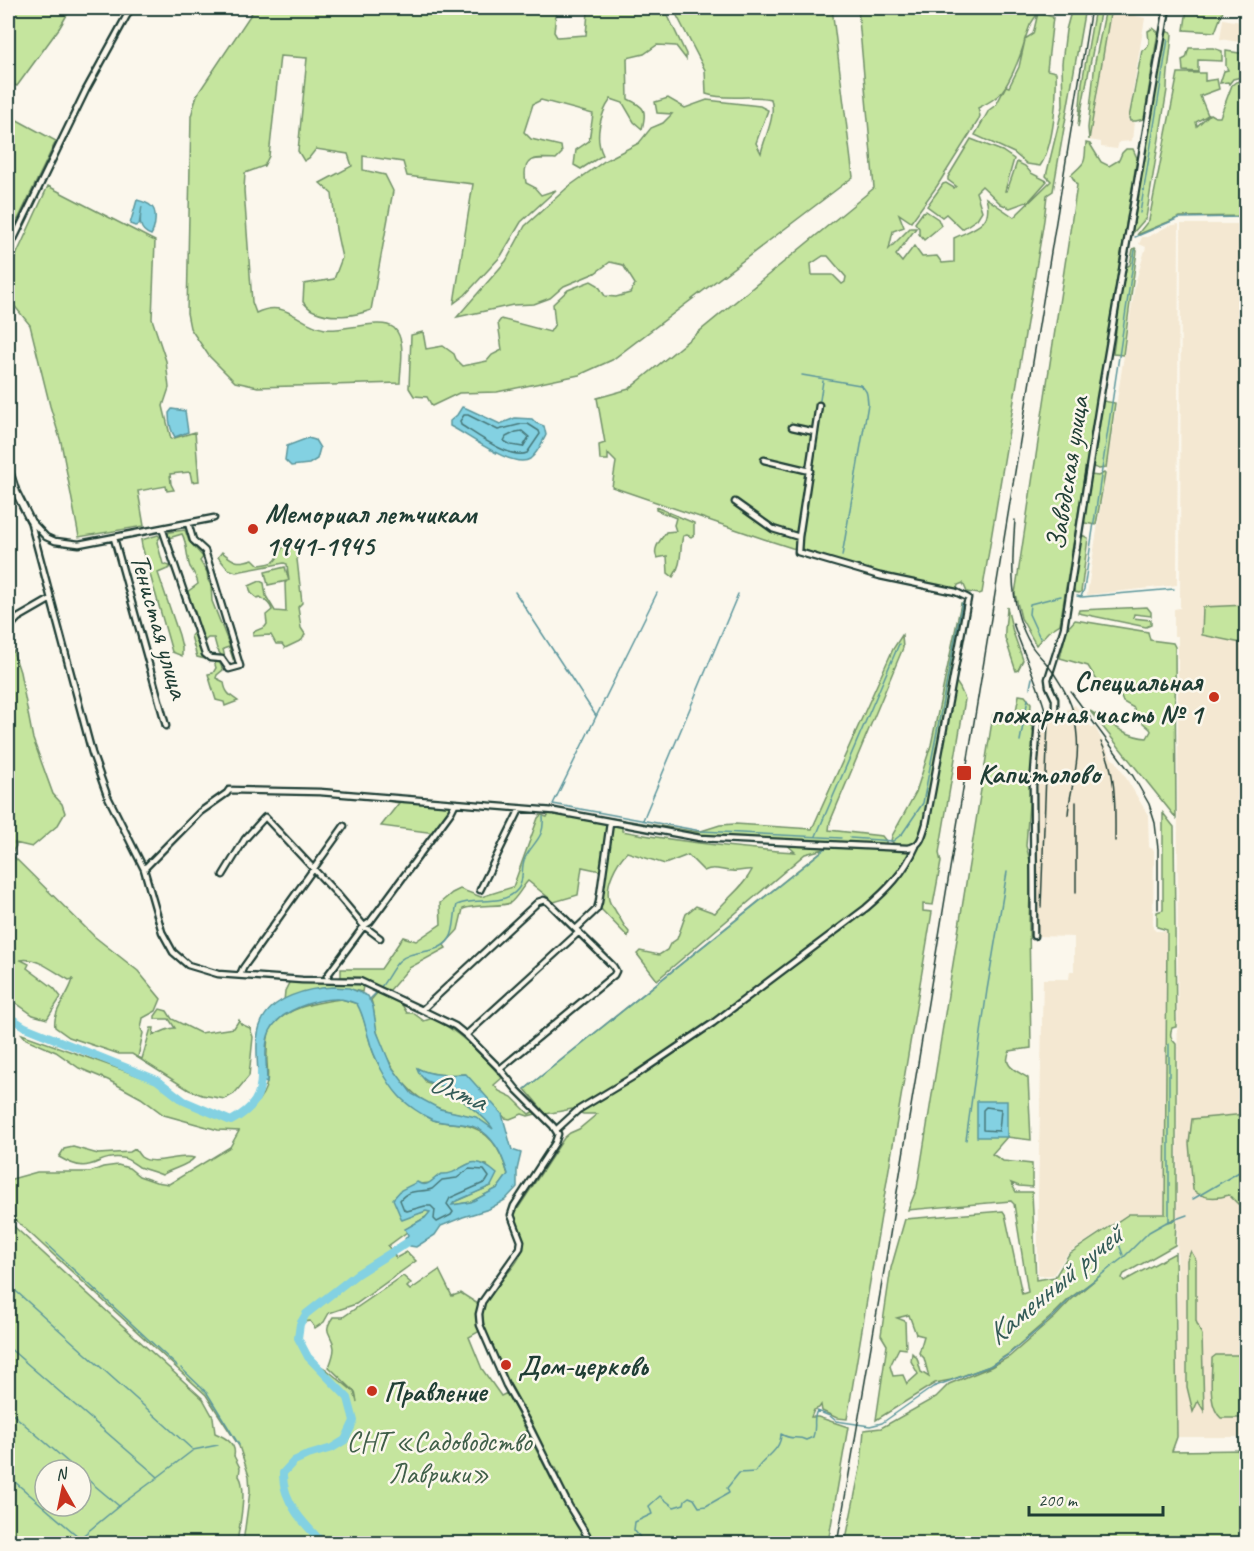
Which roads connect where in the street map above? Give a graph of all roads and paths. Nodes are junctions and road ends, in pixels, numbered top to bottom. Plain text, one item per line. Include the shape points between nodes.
1 (131, 8) edge
2 (1167, 8) edge
3 (8, 251) edge
4 (819, 405) dead end
5 (792, 427) dead end
6 (815, 432) junction
7 (764, 460) dead end
8 (8, 466) edge
9 (810, 471) junction
10 (735, 502) dead end
11 (214, 518) dead end
12 (30, 520) junction
13 (188, 523) junction
14 (162, 528) junction
15 (799, 537) junction
16 (114, 538) junction
17 (51, 599) junction
18 (8, 629) edge
19 (166, 726) dead end
20 (455, 804) junction
21 (520, 809) junction
22 (610, 823) junction
23 (344, 826) dead end
24 (916, 846) junction
25 (144, 869) junction
26 (314, 869) junction
27 (223, 876) dead end
28 (480, 890) dead end
29 (364, 926) junction
30 (578, 930) junction
31 (1034, 936) dead end
32 (381, 938) dead end
33 (240, 975) junction
34 (327, 976) dead end
35 (422, 1010) junction
36 (466, 1035) junction
37 (500, 1069) junction
38 (556, 1130) junction
39 (592, 1544) edge

1 - 3 street via 86,90
2 - 31 street, Заводская улица via 1064,628 1048,679 1056,704 1038,722 1033,786
4 - 6 street
5 - 6 street
6 - 9 street
7 - 9 street
8 - 12 street
9 - 15 street
10 - 15 street via 773,529
11 - 13 street
12 - 16 street via 55,541 79,543
12 - 17 street
13 - 14 street
13 - 14 street via 193,540 205,551 240,666 229,669 222,659 205,654
14 - 16 street
15 - 24 street via 798,552 838,566 968,597 926,824
16 - 19 street, Тенистая улица
17 - 18 street via 18,618
17 - 25 street via 100,776
20 - 21 street
20 - 25 street via 320,792 229,790 200,812
20 - 29 street
21 - 22 street via 554,811
21 - 28 street
22 - 24 street via 700,838
22 - 30 street via 597,909
23 - 26 street
24 - 38 street via 907,865 866,908 713,1023 578,1110
25 - 33 street via 162,932 173,952 188,965 202,970
26 - 27 street via 265,817 244,839
26 - 29 street
26 - 33 street
29 - 32 street
29 - 34 street
30 - 35 street via 548,902 541,901
30 - 36 street
30 - 37 street via 613,966 615,973
33 - 35 street via 360,981
35 - 36 street
36 - 37 street
37 - 38 street
38 - 39 street via 559,1136 511,1215 520,1248 482,1302 479,1314 506,1385

